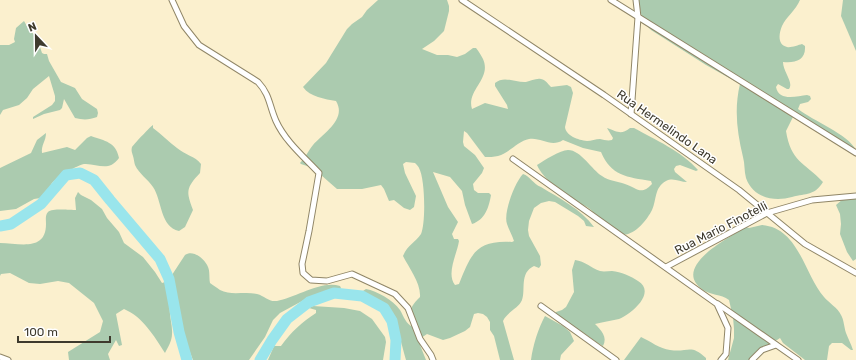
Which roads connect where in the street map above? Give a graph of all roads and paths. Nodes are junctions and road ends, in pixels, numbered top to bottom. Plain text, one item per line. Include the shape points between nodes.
1 (172, 0) edge
2 (462, 0) edge
3 (611, 0) edge
4 (636, 0) edge
5 (638, 17) junction
6 (631, 114) junction
7 (856, 152) edge
8 (513, 159) dead end
9 (856, 196) edge
10 (766, 213) junction
11 (666, 267) junction
12 (856, 273) edge
13 (717, 304) junction
14 (541, 306) dead end
15 (776, 345) junction
16 (0, 357) edge
17 (8, 360) edge
18 (432, 360) edge
19 (616, 360) edge
20 (721, 360) edge
21 (752, 360) edge
22 (798, 360) edge

1 - 18 street via 184,26 199,45 258,82 266,90 276,120 284,134 319,173 302,264 303,273 311,280 327,280 352,274 396,294 408,308 420,339
2 - 6 street, Rua Hermelindo Lana
3 - 5 street
4 - 5 street
5 - 6 street
5 - 7 street
6 - 10 street, Rua Hermelindo Lana via 739,190
8 - 11 street
9 - 10 street, Rua Mario Finotelli via 812,200
10 - 11 street, Rua Mario Finotelli
10 - 12 street, Rua Hermelindo Lana via 805,244
11 - 13 street
13 - 15 street
13 - 20 street via 728,328 726,354
14 - 19 street
15 - 21 street via 762,350
15 - 22 street
16 - 17 street

